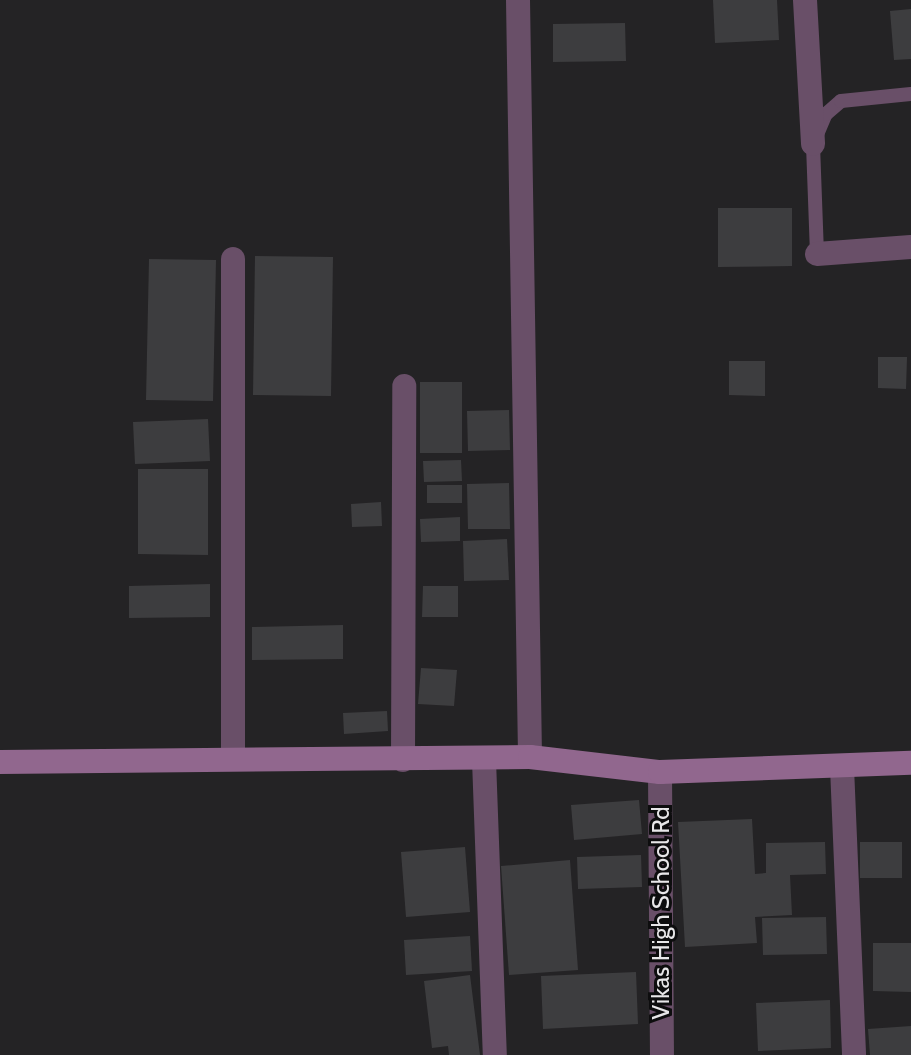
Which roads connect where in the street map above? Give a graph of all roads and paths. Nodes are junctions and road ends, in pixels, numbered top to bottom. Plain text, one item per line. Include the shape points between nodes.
1 (518, 0) edge
2 (805, 0) edge
3 (911, 94) edge
4 (813, 144) junction
5 (911, 247) edge
6 (817, 254) joint
7 (233, 259) dead end
8 (404, 386) dead end
9 (530, 757) junction
10 (233, 759) junction
11 (403, 760) junction
12 (484, 760) junction
13 (0, 762) edge
14 (911, 763) edge
15 (842, 767) junction
16 (660, 772) junction
17 (495, 1055) edge
18 (662, 1055) edge
19 (854, 1055) edge

1 - 9 street
2 - 4 street
3 - 4 lane via 841,101 826,114
4 - 6 lane
5 - 6 street
7 - 10 street
8 - 11 street
9 - 12 street
9 - 16 street
10 - 11 street
10 - 13 street
11 - 12 street
12 - 17 street
14 - 15 street
15 - 16 street
15 - 19 street
16 - 18 street, Vikas High School Rd

